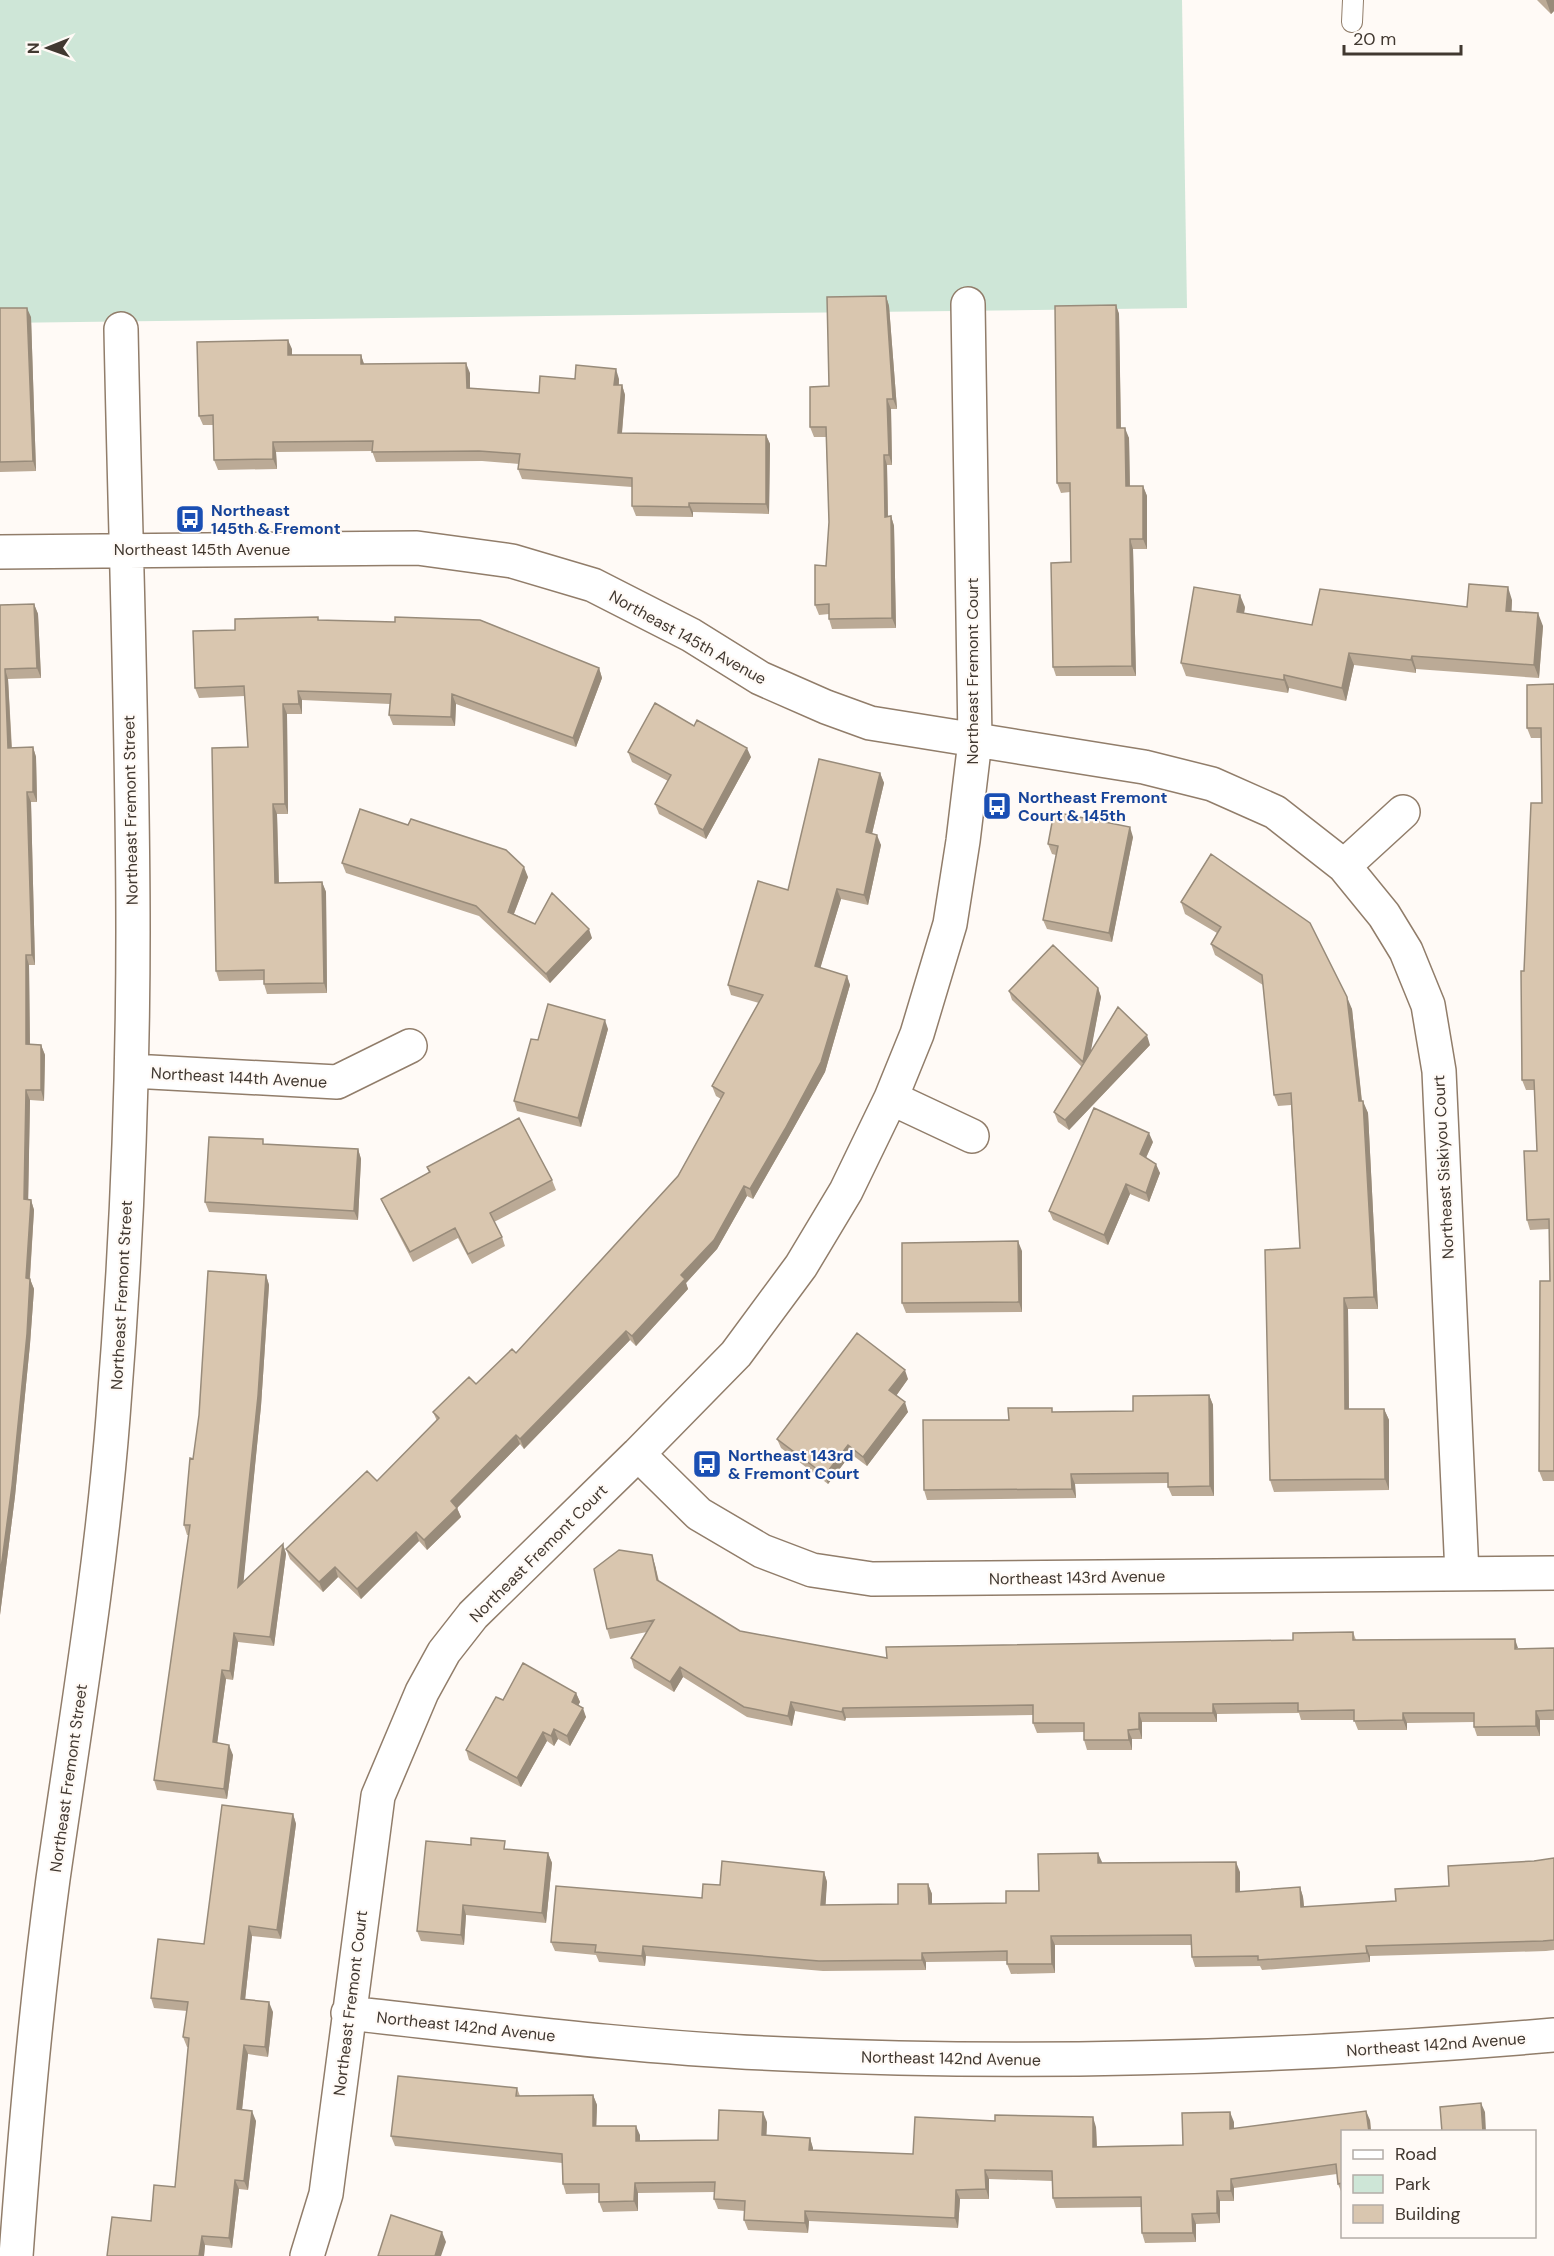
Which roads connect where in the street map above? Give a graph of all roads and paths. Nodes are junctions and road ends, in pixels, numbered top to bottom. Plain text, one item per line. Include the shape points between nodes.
1 (1353, 0) edge
2 (1352, 22) dead end
3 (968, 304) dead end
4 (121, 329) dead end
5 (125, 549) junction
6 (0, 552) edge
7 (975, 741) junction
8 (1403, 812) dead end
9 (1344, 866) junction
10 (410, 1046) dead end
11 (132, 1071) junction
12 (891, 1098) junction
13 (972, 1136) dead end
14 (639, 1454) junction
15 (1554, 1573) edge
16 (1462, 1574) junction
17 (348, 2013) junction
18 (1554, 2035) edge
19 (16, 2256) edge
20 (307, 2256) edge

1 - 2 lane
3 - 7 street, Northeast Fremont Court
4 - 5 street, Northeast Fremont Street
5 - 6 street, Northeast 145th Avenue
5 - 7 street, Northeast 145th Avenue via 417,548 512,561 593,585 691,635 760,678 826,708 870,723
5 - 11 street, Northeast Fremont Street
7 - 9 street, Northeast 145th Avenue via 1144,767 1212,784 1275,812
7 - 12 street, Northeast Fremont Court via 950,924 917,1034
8 - 9 street
9 - 16 street, Northeast Siskiyou Court via 1384,915 1406,951 1428,1005 1432,1027 1439,1071
10 - 11 street, Northeast 144th Avenue via 337,1082
11 - 19 street, Northeast Fremont Street via 112,1432 97,1576 37,2009
12 - 13 street
12 - 14 street, Northeast Fremont Court via 846,1191 801,1266 736,1354
14 - 16 street, Northeast 143rd Avenue via 699,1514 762,1551 812,1570 872,1579
14 - 17 street, Northeast Fremont Court via 473,1615 444,1652 422,1692 378,1796
15 - 16 street, Northeast 143rd Avenue
17 - 18 street, Northeast 142nd Avenue via 558,2036 781,2054 1008,2061 1402,2048
17 - 20 street, Northeast Fremont Court via 326,2194

